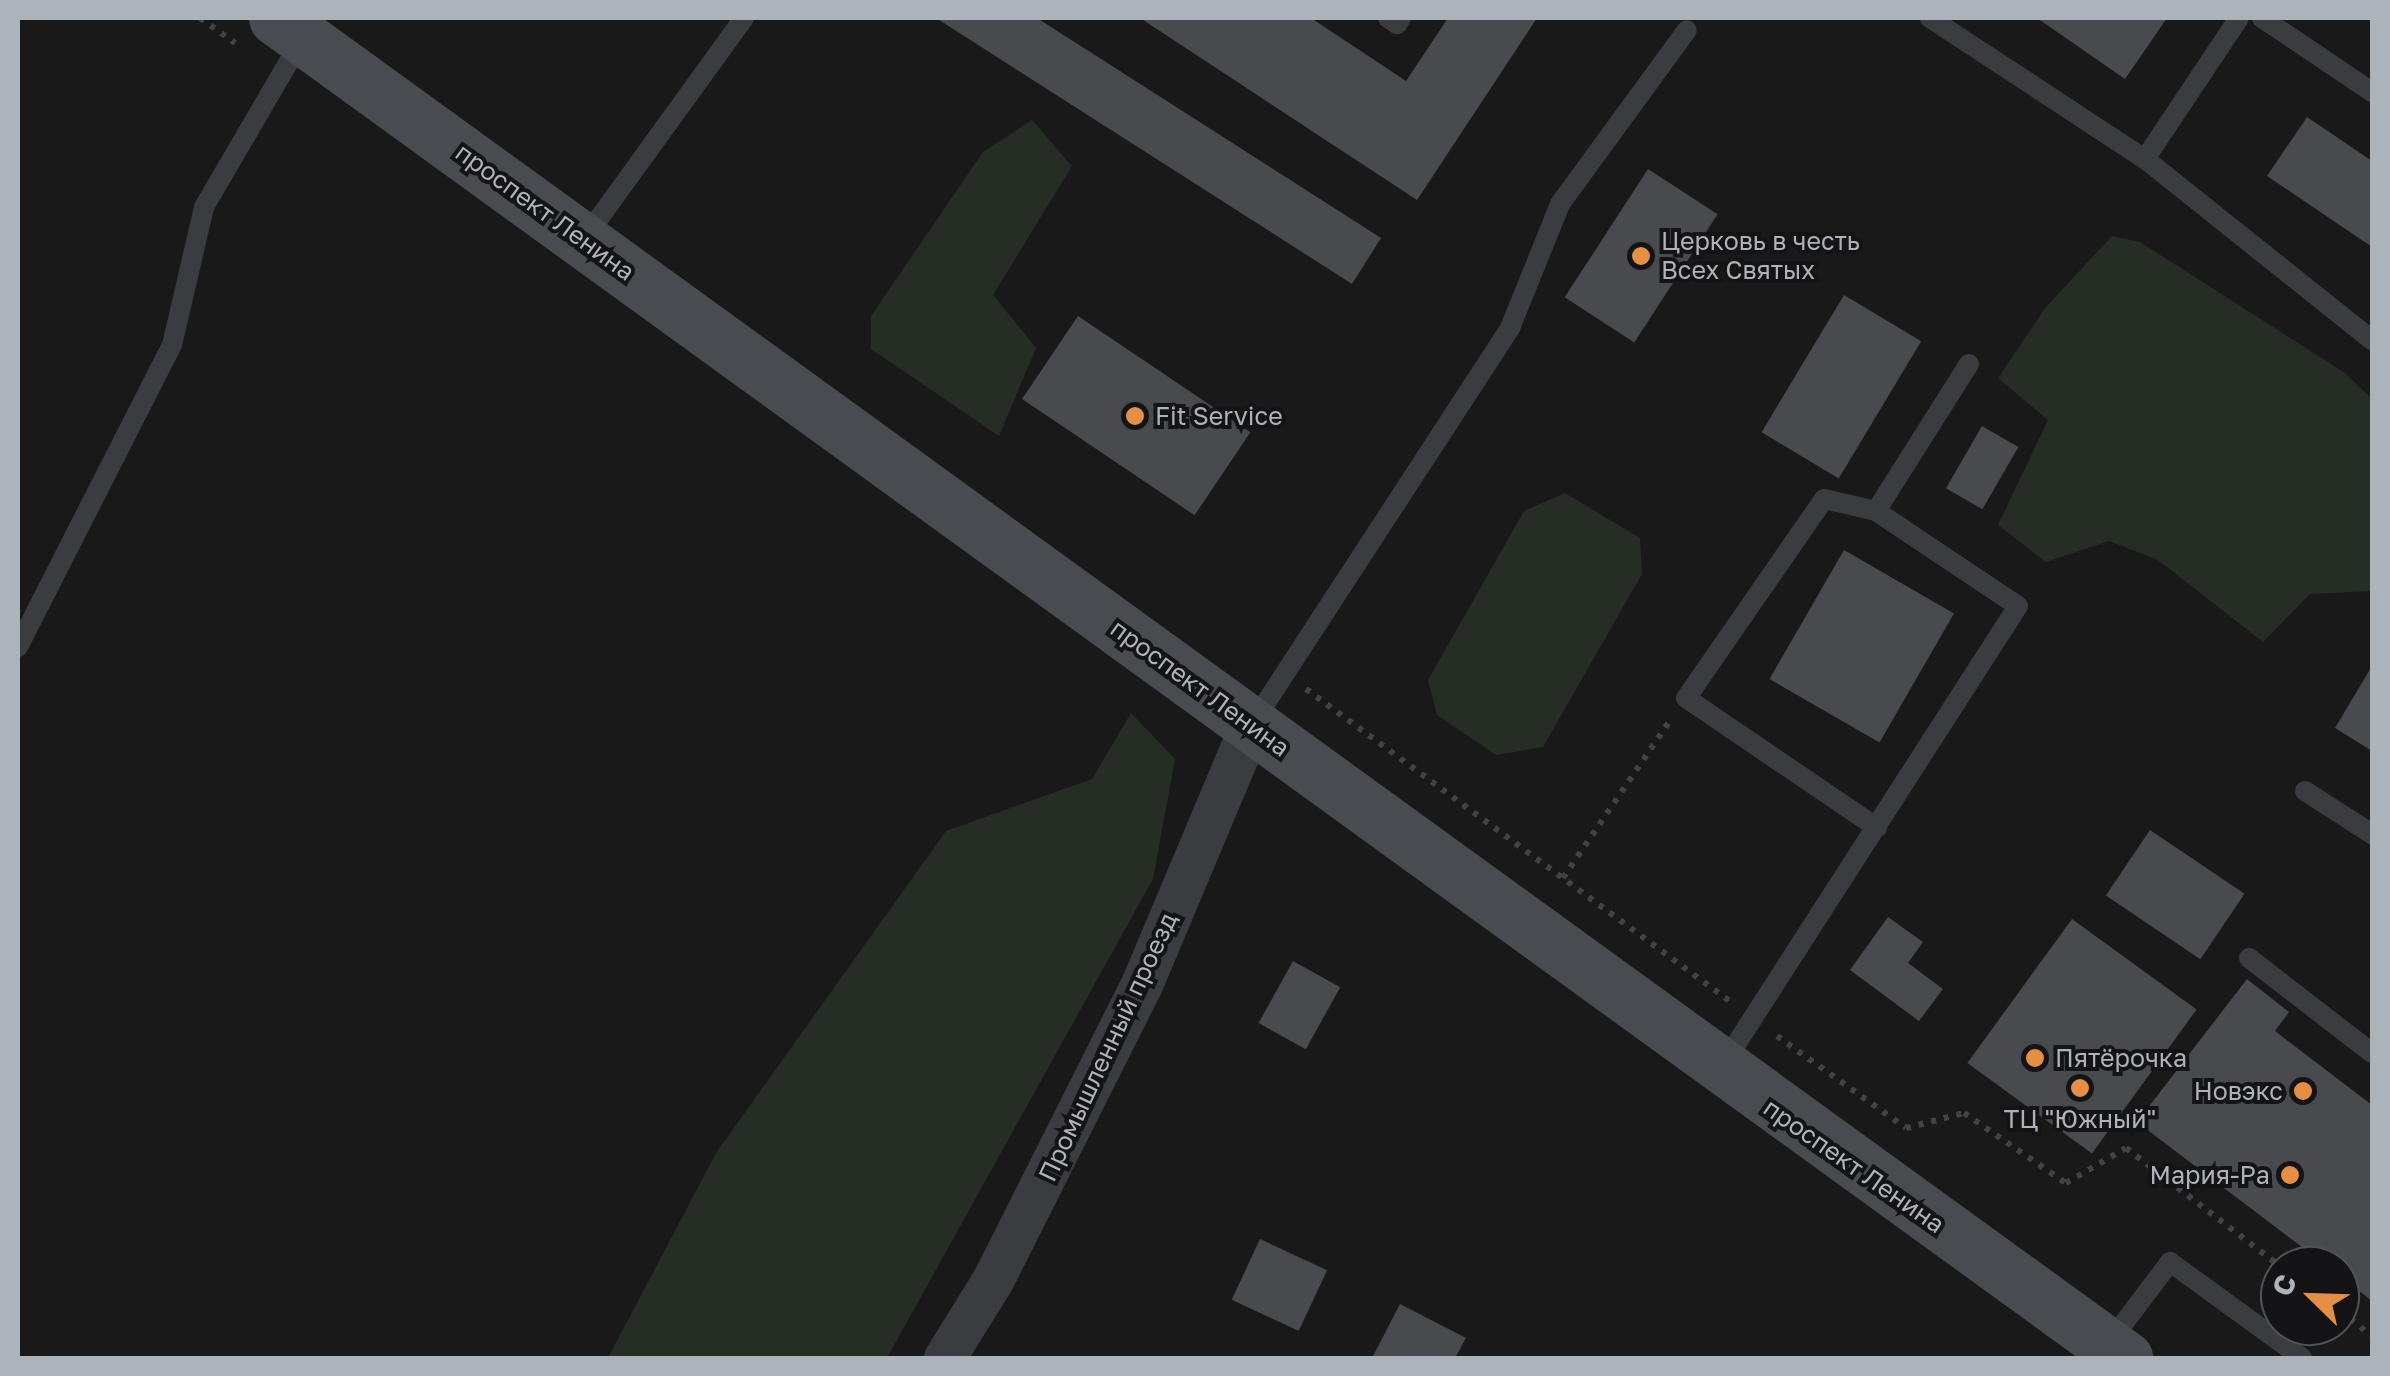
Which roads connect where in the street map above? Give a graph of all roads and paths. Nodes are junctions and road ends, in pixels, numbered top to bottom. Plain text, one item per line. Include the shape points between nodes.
1 (744, 18) edge
2 (1388, 18) edge
3 (1400, 18) edge
4 (1930, 18) edge
5 (2239, 18) edge
6 (2262, 18) edge
7 (290, 27) edge
8 (1686, 30) dead end
9 (2372, 92) edge
10 (2145, 159) junction
11 (583, 240) junction
12 (2372, 340) edge
13 (1969, 364) dead end
14 (1876, 511) junction
15 (18, 646) edge
16 (1284, 674) junction
17 (1686, 698) junction
18 (1251, 726) junction
19 (2305, 791) dead end
20 (1877, 828) junction
21 (2372, 834) edge
22 (1562, 878) junction
23 (2249, 958) dead end
24 (1752, 1018) junction
25 (2372, 1053) edge
26 (1720, 1069) junction
27 (2260, 1251) edge
28 (2116, 1352) edge
29 (945, 1358) edge
30 (2302, 1358) edge

1 - 11 lane
2 - 3 lane via 1396,24
4 - 10 lane
5 - 10 lane
6 - 9 lane
7 - 11 street, проспект Ленина
7 - 15 lane via 204,208 172,345
8 - 16 lane via 1560,204 1510,328
10 - 12 lane
11 - 18 street, проспект Ленина
13 - 14 lane
14 - 17 lane via 1824,499
14 - 20 lane via 2018,606
16 - 18 lane
16 - 22 path
17 - 20 lane
17 - 22 path
18 - 26 street, проспект Ленина
18 - 29 street, Промышленный проезд via 1142,985 994,1281
19 - 21 lane
20 - 24 lane
22 - 24 path
23 - 25 lane
24 - 26 lane
24 - 27 path via 1906,1128 1964,1113 2066,1183 2126,1148
26 - 28 street, проспект Ленина
28 - 30 lane via 2170,1262

